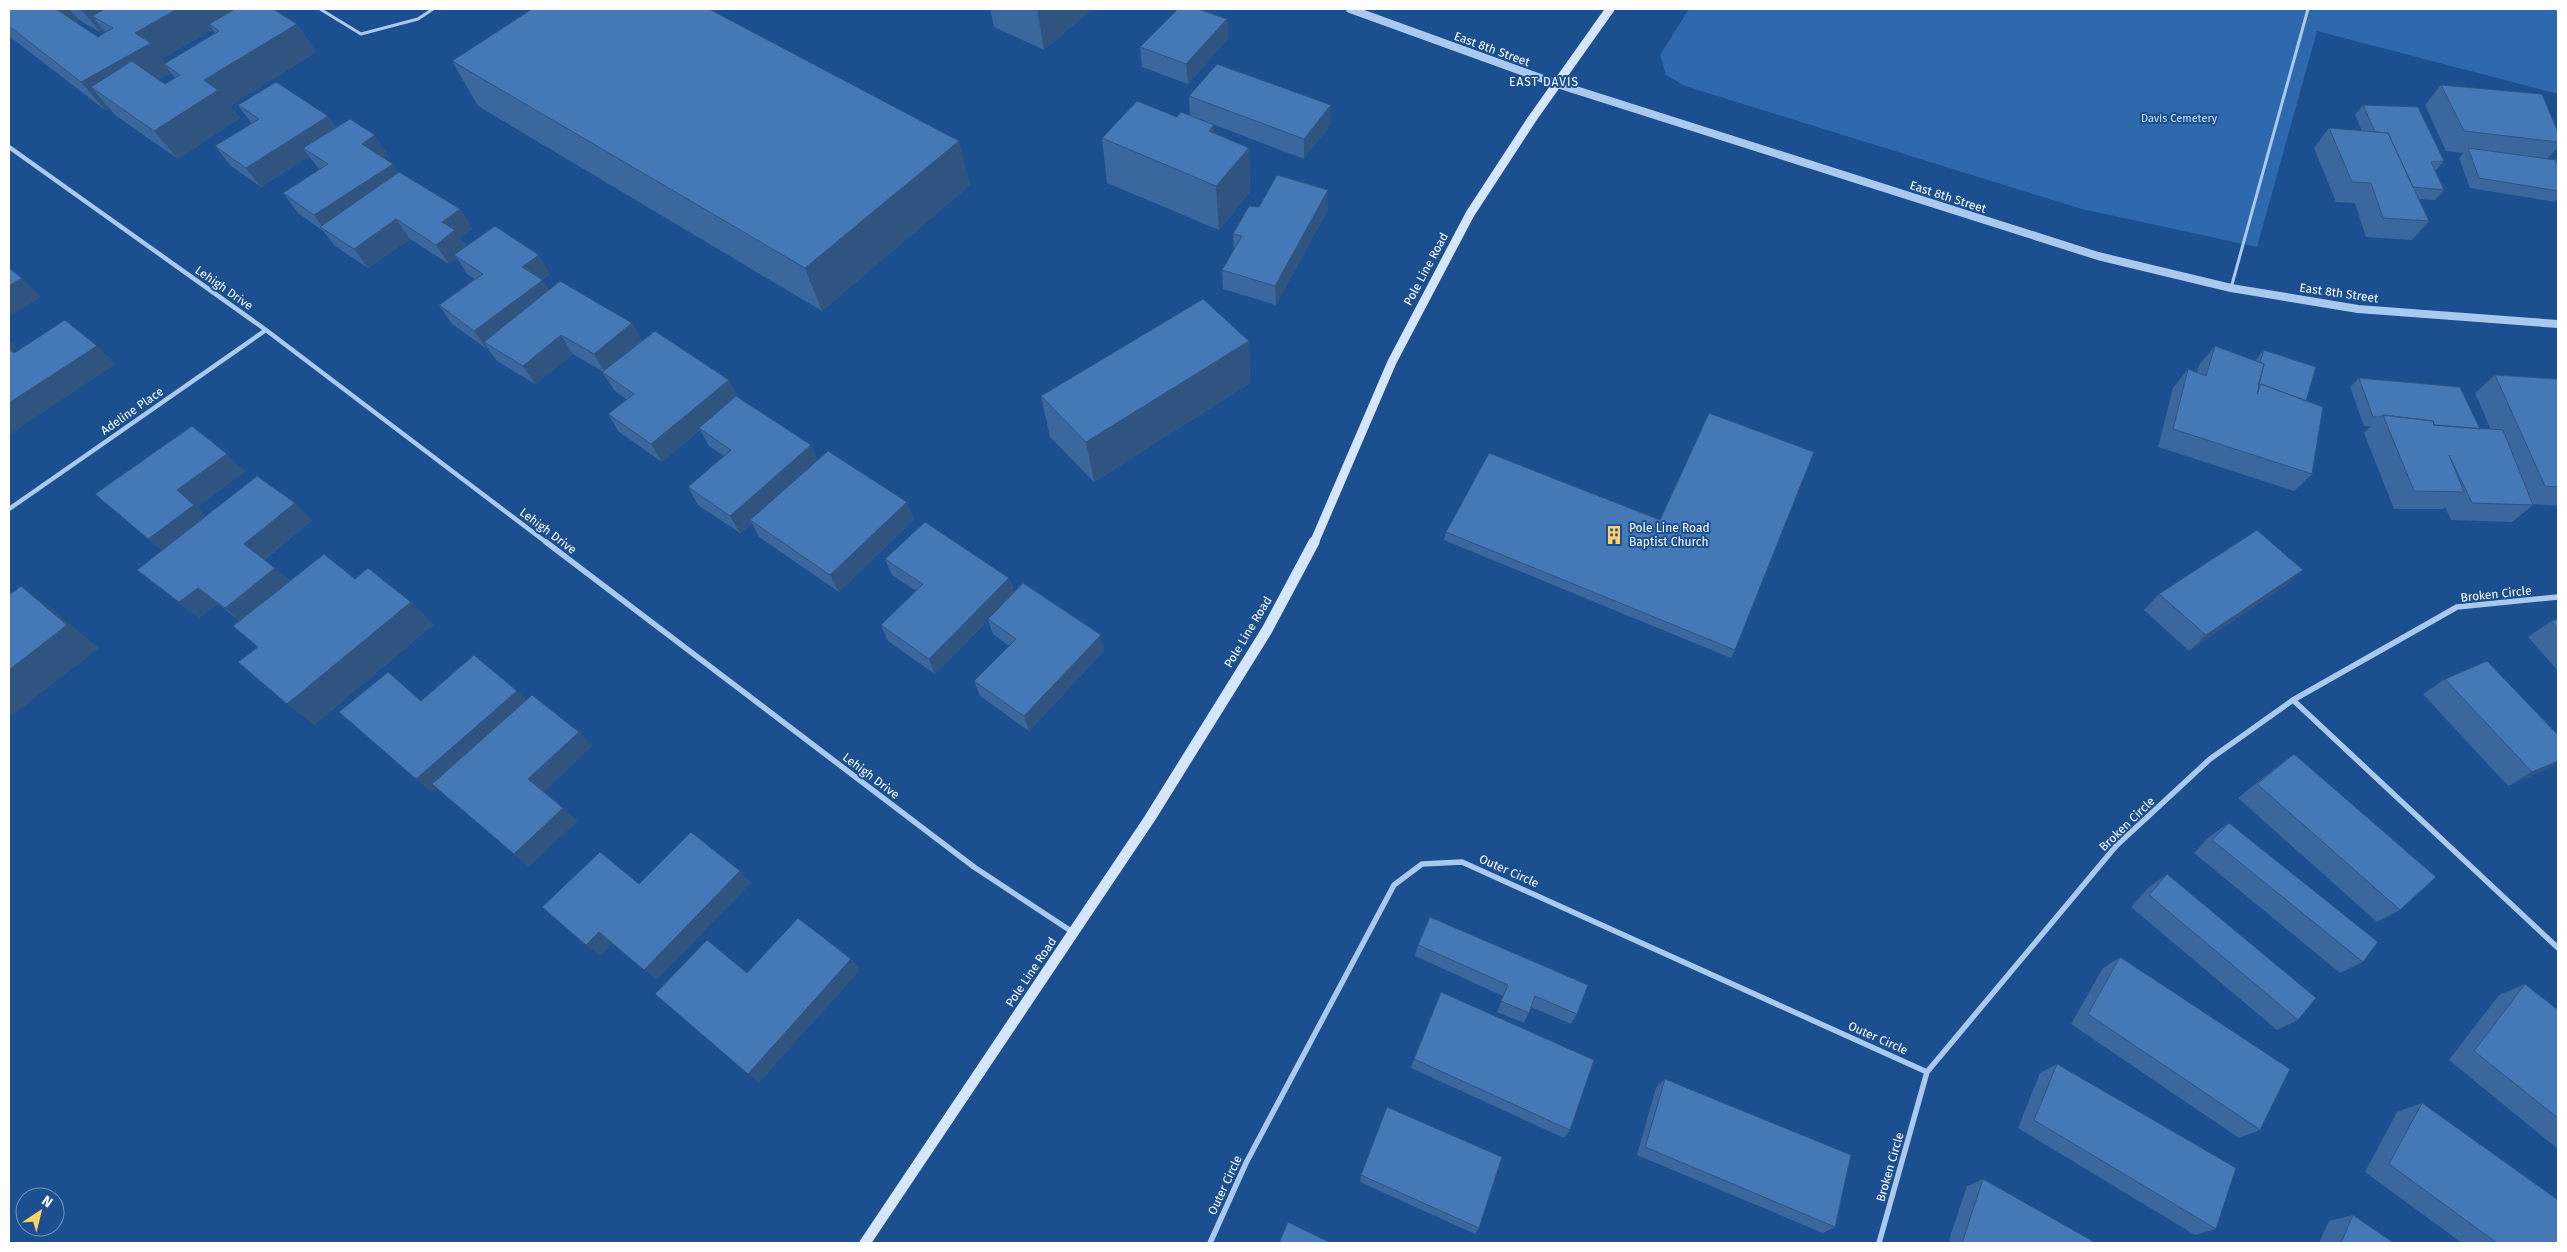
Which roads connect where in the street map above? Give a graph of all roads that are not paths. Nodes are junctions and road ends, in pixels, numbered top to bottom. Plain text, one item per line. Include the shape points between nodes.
1 (320, 9) edge
2 (434, 9) edge
3 (1350, 9) edge
4 (1610, 9) edge
5 (2308, 9) edge
6 (1557, 84) junction
7 (9, 147) edge
8 (2231, 288) junction
9 (2558, 324) edge
10 (266, 330) junction
11 (9, 509) edge
12 (2558, 597) edge
13 (2293, 700) junction
14 (1074, 933) junction
15 (2558, 948) edge
16 (1927, 1072) junction
17 (865, 1243) edge
18 (1210, 1243) edge
19 (1879, 1243) edge

1 - 2 lane via 362,34 418,18
3 - 6 street, East 8th Street
4 - 6 main road, Pole Line Road
5 - 8 lane
6 - 8 street, East 8th Street via 2089,253
6 - 14 main road, Pole Line Road via 1470,214 1392,362 1312,547 1267,630
7 - 10 street, Lehigh Drive
8 - 9 street, East 8th Street via 2358,308
10 - 11 street, Adeline Place
10 - 14 street, Lehigh Drive via 974,867
12 - 13 street, Broken Circle via 2457,607
13 - 15 street
13 - 16 street, Broken Circle via 2210,759 2116,846
14 - 17 main road, Pole Line Road
16 - 18 street, Outer Circle via 1462,862 1422,864 1394,885 1246,1163
16 - 19 street, Broken Circle

